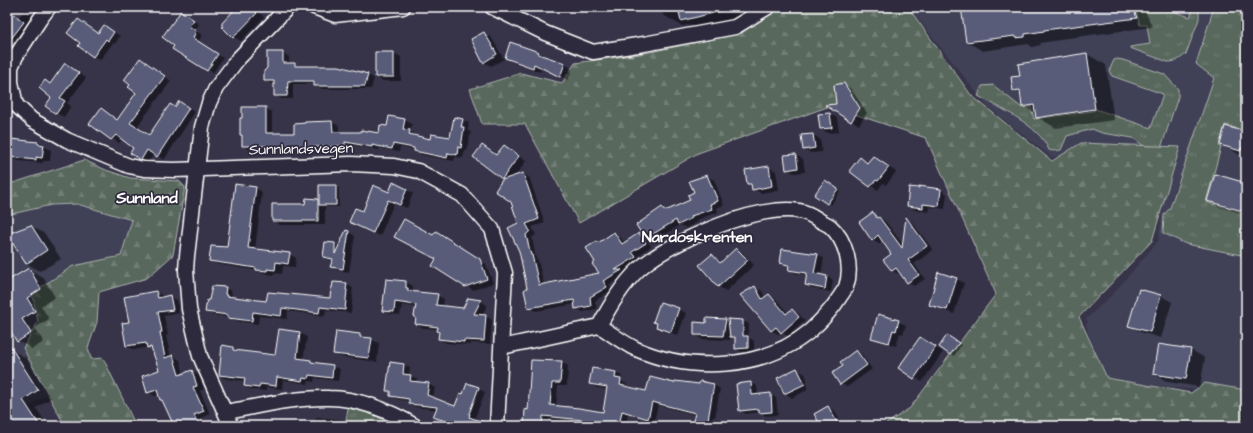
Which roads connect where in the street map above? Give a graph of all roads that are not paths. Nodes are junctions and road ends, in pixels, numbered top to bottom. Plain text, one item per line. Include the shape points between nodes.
1 (50, 7) edge
2 (288, 7) edge
3 (314, 7) edge
4 (404, 7) edge
5 (492, 7) edge
6 (768, 7) edge
7 (198, 169) junction
8 (599, 326) junction
9 (502, 347) junction
10 (226, 412) junction
11 (231, 426) edge
12 (415, 426) edge
13 (497, 426) edge

1 - 7 street, Sunnlandsvegen via 11,67 16,105 32,120 67,140 129,166 144,169
2 - 7 street via 237,60 216,88 202,127
3 - 4 street via 335,15
5 - 6 street via 545,33 593,52 735,27
7 - 9 street, Sunnlandsvegen via 351,164 394,166 418,171 462,195 492,230 505,274
7 - 10 street via 186,270 189,309 200,356
8 - 8 street via 636,348 692,364 724,364 763,357 801,338 832,309 846,288 849,269 847,256 842,241 830,227 800,211 786,210 748,215 665,250 639,269 619,293
8 - 9 street
9 - 13 street, Sunnlandsvegen
10 - 11 street
10 - 12 street via 304,398 330,398 364,403 398,416

